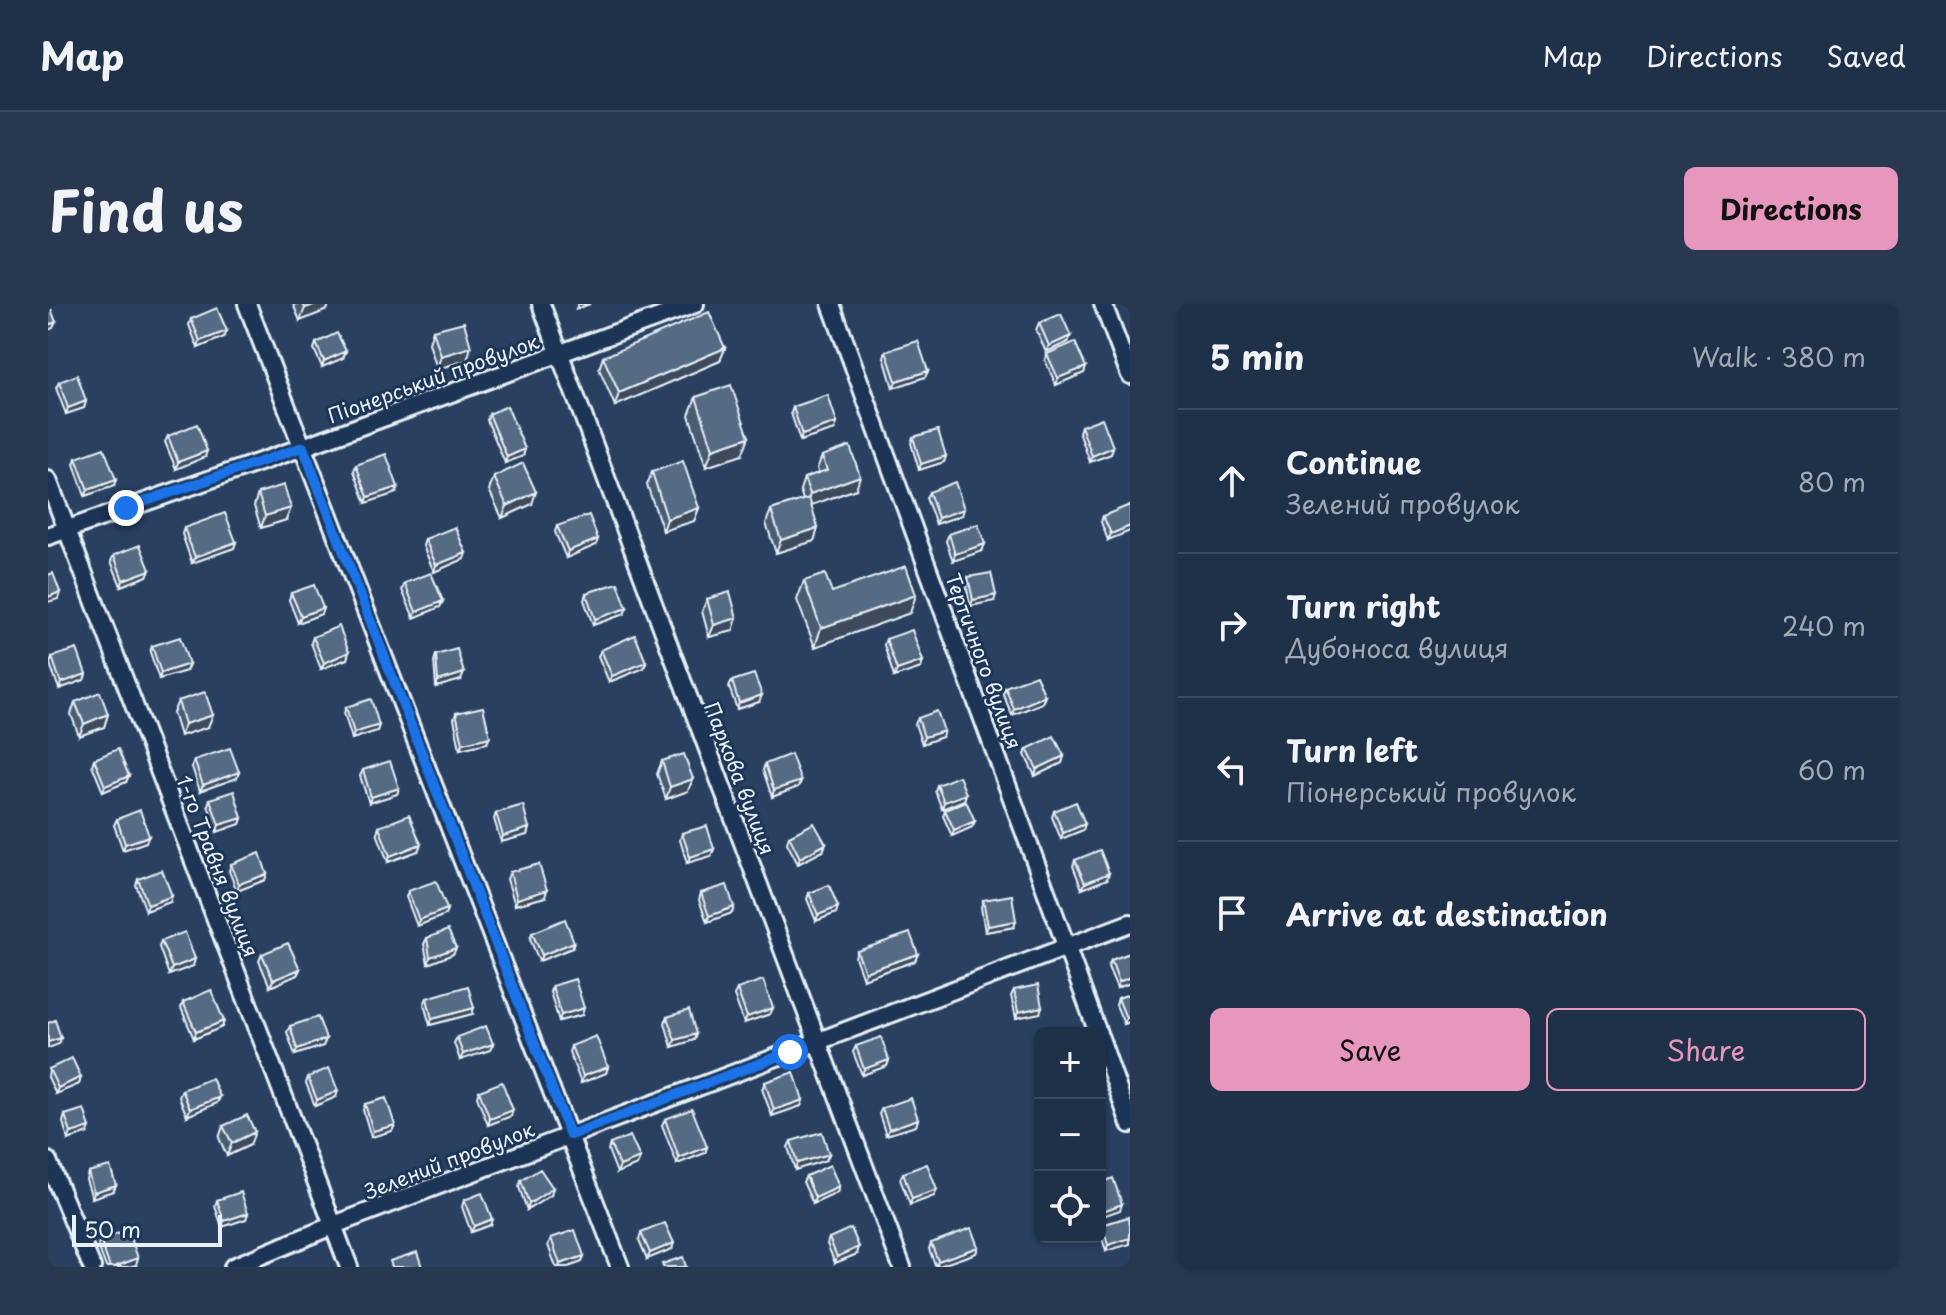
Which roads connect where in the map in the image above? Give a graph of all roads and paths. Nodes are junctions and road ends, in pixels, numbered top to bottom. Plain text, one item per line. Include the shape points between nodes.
1 (247, 304) edge
2 (541, 304) edge
3 (695, 304) edge
4 (831, 304) edge
5 (1103, 304) edge
6 (559, 354) junction
7 (1130, 375) edge
8 (303, 447) junction
9 (48, 480) edge
10 (67, 529) junction
11 (48, 536) edge
12 (1130, 923) edge
13 (1067, 945) junction
14 (1096, 1027) edge
15 (817, 1042) junction
16 (1106, 1056) edge
17 (1130, 1124) edge
18 (570, 1135) junction
19 (48, 1161) edge
20 (334, 1225) junction
21 (91, 1265) edge
22 (233, 1267) edge
23 (349, 1267) edge
24 (620, 1267) edge
25 (902, 1267) edge

1 - 8 street
2 - 6 street, Паркова вулиця
3 - 6 street, Піонерський провулок
4 - 13 street, Тертичного вулиця
5 - 7 street
6 - 8 street, Піонерський провулок
6 - 15 street, Паркова вулиця
8 - 10 street, Піонерський провулок
8 - 18 street
9 - 10 street, 1-го Травня вулиця
10 - 11 street, Піонерський провулок
10 - 20 street, 1-го Травня вулиця
12 - 13 street, Зелений провулок
13 - 14 street, Тертичного вулиця
13 - 15 street, Зелений провулок
15 - 18 street, Зелений провулок
15 - 25 street, Паркова вулиця
16 - 17 street, Тертичного вулиця
18 - 20 street, Зелений провулок
18 - 24 street
19 - 21 street
20 - 22 street, Зелений провулок
20 - 23 street, 1-го Травня вулиця

